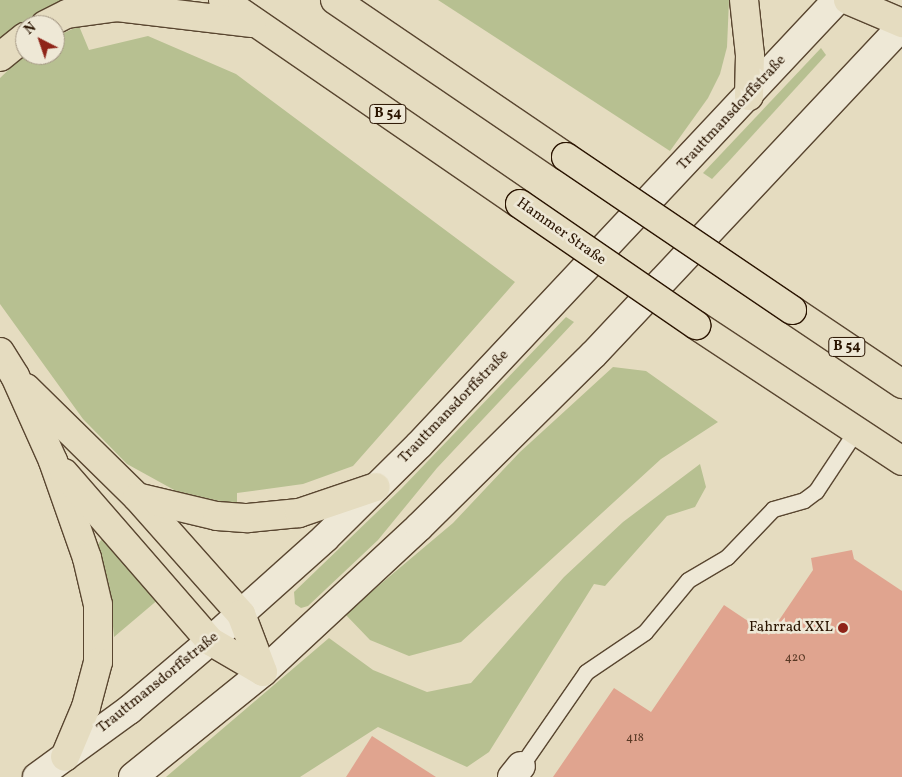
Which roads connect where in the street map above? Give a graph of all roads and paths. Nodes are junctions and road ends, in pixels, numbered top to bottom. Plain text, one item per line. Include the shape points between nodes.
1 (223, 0) edge
2 (335, 0) edge
3 (744, 0) edge
4 (837, 0) edge
5 (848, 0) edge
6 (890, 0) edge
7 (65, 15) edge
8 (257, 24) junction
9 (902, 24) edge
10 (15, 45) edge
11 (0, 57) edge
12 (749, 96) junction
13 (0, 352) edge
14 (15, 376) junction
15 (902, 384) edge
16 (855, 432) junction
17 (53, 461) junction
18 (902, 461) edge
19 (376, 487) junction
20 (137, 497) junction
21 (242, 614) junction
22 (210, 641) junction
23 (263, 672) junction
24 (65, 757) junction
25 (516, 772) edge
26 (37, 777) edge
27 (133, 777) edge

1 - 8 main road, Hammer Straße / B 54
2 - 15 main road, B 54, bridge
3 - 12 main road via 750,55
4 - 12 main road, Trauttmansdorffstraße
5 - 9 main road
6 - 9 main road
7 - 8 main road via 117,7
8 - 16 main road, Hammer Straße / B 54, bridge
9 - 23 main road via 586,362 398,548
10 - 11 main road
12 - 19 main road, Trauttmansdorffstraße
13 - 14 main road
14 - 17 main road
14 - 20 main road
16 - 18 main road, Hammer Straße / B 54
16 - 25 lane via 816,491 804,500 773,509 726,557 688,580 645,632 586,672
17 - 22 main road
17 - 24 main road via 87,558 98,614 98,662 86,707
19 - 20 main road via 299,513 248,518 217,516
19 - 21 main road, Trauttmansdorffstraße
20 - 21 main road
21 - 22 main road, Trauttmansdorffstraße
21 - 23 main road
22 - 23 main road
22 - 24 main road, Trauttmansdorffstraße via 129,710
23 - 27 main road
24 - 26 main road, Trauttmansdorffstraße

